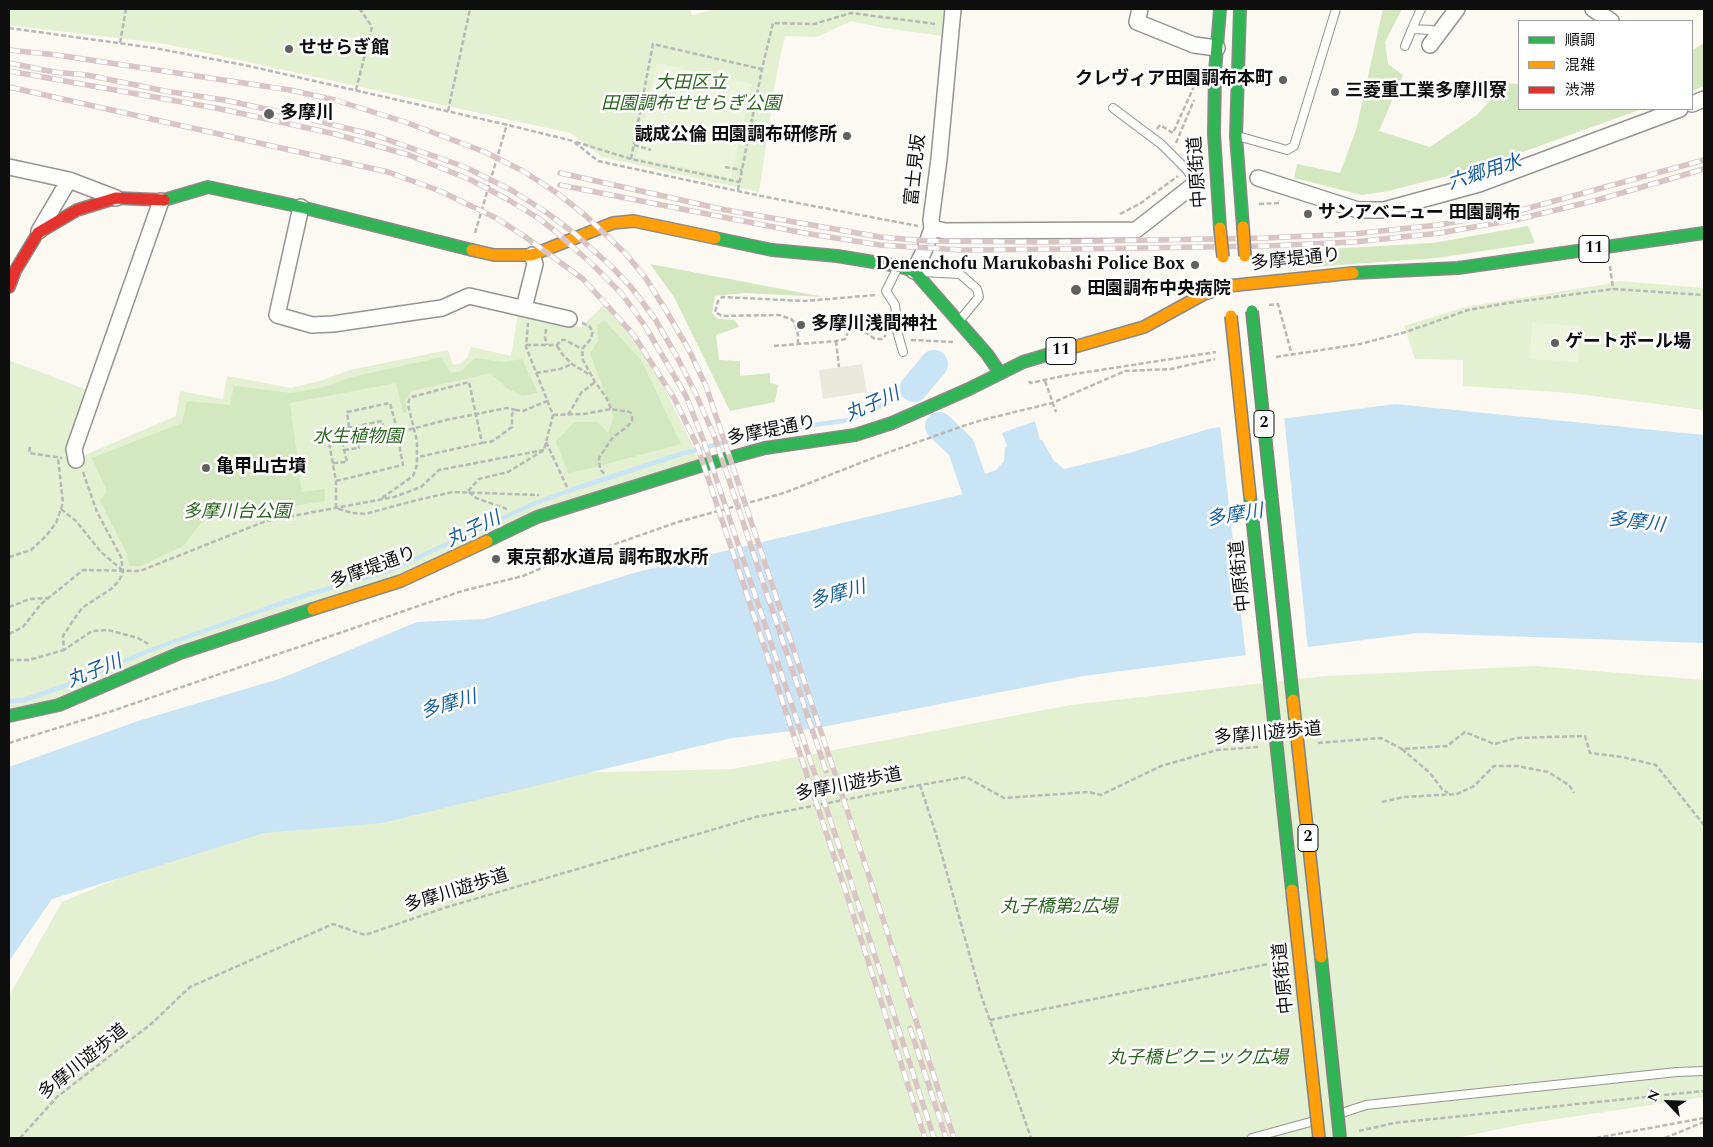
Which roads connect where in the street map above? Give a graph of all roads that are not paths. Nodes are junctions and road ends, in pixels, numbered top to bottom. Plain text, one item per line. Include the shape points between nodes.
1 (1140, 9) edge
2 (1220, 9) edge
3 (1240, 9) edge
4 (1336, 9) edge
5 (1421, 9) edge
6 (1457, 9) edge
7 (1593, 9) edge
8 (953, 16) edge
9 (1610, 20) edge
10 (1412, 29) junction
11 (1434, 39) joint
12 (1405, 46) dead end
13 (1217, 48) junction
14 (1113, 108) dead end
15 (1677, 110) edge
16 (1236, 136) junction
17 (9, 167) edge
18 (1258, 178) dead end
19 (69, 180) junction
20 (1196, 182) joint
21 (116, 198) junction
22 (161, 201) junction
23 (301, 207) junction
24 (932, 228) junction
25 (38, 233) junction
26 (1701, 235) edge
27 (532, 255) junction
28 (898, 266) junction
29 (914, 271) junction
30 (1249, 283) junction
31 (1227, 286) junction
32 (9, 287) edge
33 (527, 309) junction
34 (569, 319) road end
35 (958, 321) junction
36 (903, 352) dead end
37 (1000, 373) junction
38 (76, 460) road end
39 (9, 716) edge
40 (1704, 1071) edge
41 (1330, 1116) dead end
42 (1322, 1119) dead end
43 (1252, 1138) edge
44 (1319, 1138) edge
45 (1340, 1138) edge

1 - 13 street via 1137,22 1194,45
2 - 13 main road, 中原街道 / 2
3 - 16 main road, 2
4 - 16 lane via 1294,146 1288,150
5 - 10 lane
6 - 11 street
7 - 9 street
8 - 24 street, 富士見坂
10 - 11 lane via 1432,30
10 - 12 lane
13 - 31 main road, 中原街道 / 2, bridge via 1214,134
14 - 20 lane via 1160,144
15 - 18 street via 1479,184 1384,210 1358,210
16 - 30 main road, 2, bridge
17 - 19 street
19 - 21 street
19 - 25 street
20 - 24 street via 1136,230 945,232
21 - 22 main road
21 - 25 main road via 77,210
22 - 23 main road via 208,187
22 - 38 street via 74,449
23 - 27 main road via 494,255
23 - 33 street via 277,315 312,325 333,324 442,308 470,296
24 - 29 street, 富士見坂
25 - 32 main road
26 - 30 main road, 多摩堤通り / 11 via 1458,268 1358,272
27 - 28 main road via 614,224 634,221 772,250
27 - 33 street via 535,264
28 - 29 main road
28 - 36 lane via 886,291 896,312 894,320
29 - 35 main road
29 - 35 lane via 960,274 978,289 979,298
30 - 31 main road, 多摩堤通り / 11
30 - 45 main road, 2, bridge
31 - 37 main road, 多摩堤通り / 11 via 1204,294 1144,326 1032,359
31 - 44 main road, 中原街道 / 2, bridge
33 - 34 street
35 - 37 main road
37 - 39 main road, 多摩堤通り / 11 via 892,423 855,435 765,448 537,517 401,581 180,653 59,705
40 - 41 lane via 1366,1105
42 - 43 lane

